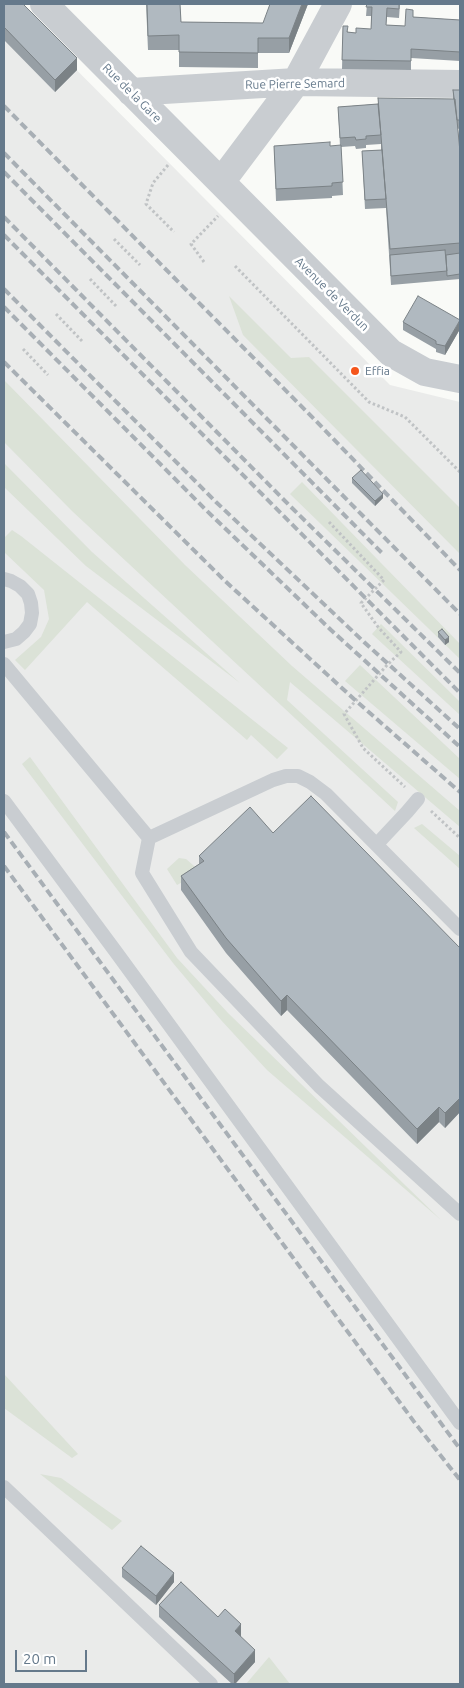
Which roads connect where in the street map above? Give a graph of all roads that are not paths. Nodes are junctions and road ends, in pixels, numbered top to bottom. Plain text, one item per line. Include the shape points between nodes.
1 (44, 4) edge
2 (338, 4) edge
3 (296, 82) junction
4 (460, 84) edge
5 (131, 92) junction
6 (221, 182) junction
7 (460, 379) edge
8 (4, 579) edge
9 (4, 642) edge
10 (4, 664) edge
11 (418, 799) road end
12 (4, 801) edge
13 (149, 838) junction
14 (377, 844) junction
15 (460, 929) edge
16 (460, 1214) edge
17 (460, 1423) edge
18 (4, 1487) edge
19 (212, 1684) edge

1 - 5 street, Rue de la Gare
2 - 3 street
3 - 4 street, Rue Pierre Semard
3 - 5 street, Rue Pierre Semard
3 - 6 street
5 - 6 street, Rue de la Gare
6 - 7 street, Avenue de Verdun via 391,353 425,372
8 - 9 lane via 20,586 28,594 32,613 24,632 16,639
10 - 13 lane
11 - 14 lane
12 - 17 lane
13 - 14 lane via 274,780 298,776 326,794
13 - 16 lane via 142,873 191,952 319,1086
14 - 15 lane
18 - 19 lane

